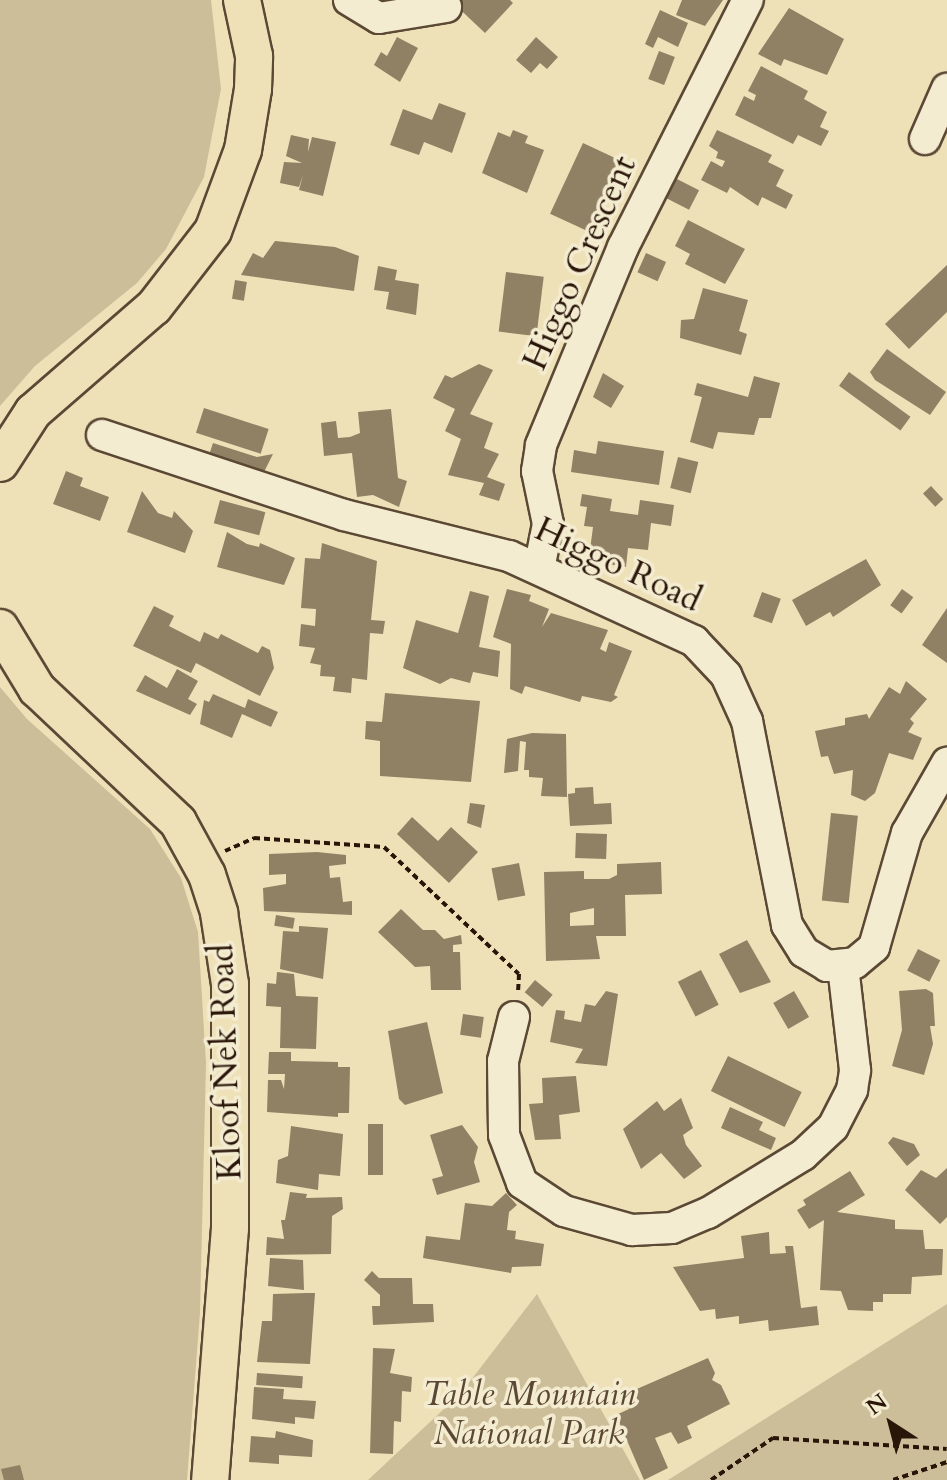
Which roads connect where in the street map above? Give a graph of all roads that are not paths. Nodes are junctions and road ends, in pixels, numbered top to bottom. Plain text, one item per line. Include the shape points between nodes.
1 (242, 0) edge
2 (349, 0) edge
3 (748, 0) edge
4 (446, 7) dead end
5 (947, 89) edge
6 (925, 139) dead end
7 (102, 435) dead end
8 (0, 463) edge
9 (539, 569) junction
10 (0, 628) edge
11 (947, 763) edge
12 (843, 967) junction
13 (514, 1017) road end
14 (210, 1480) edge

1 - 8 main road via 254,56 253,89 239,165 213,231 154,307 33,412
2 - 4 street via 379,18
3 - 9 street, Higgo Crescent via 623,247 541,445 537,471 548,524
5 - 6 street
7 - 9 street, Higgo Road via 344,515 509,556
9 - 12 street, Higgo Road via 665,625 713,655 747,721 787,925 813,960
10 - 14 main road, Kloof Nek Road via 37,689 178,822 207,875 219,913 230,984 230,1228
11 - 12 street via 907,833 874,947
12 - 13 street via 855,1070 844,1110 833,1127 803,1155 708,1213 662,1229 632,1230 564,1211 522,1183 504,1135 503,1061

